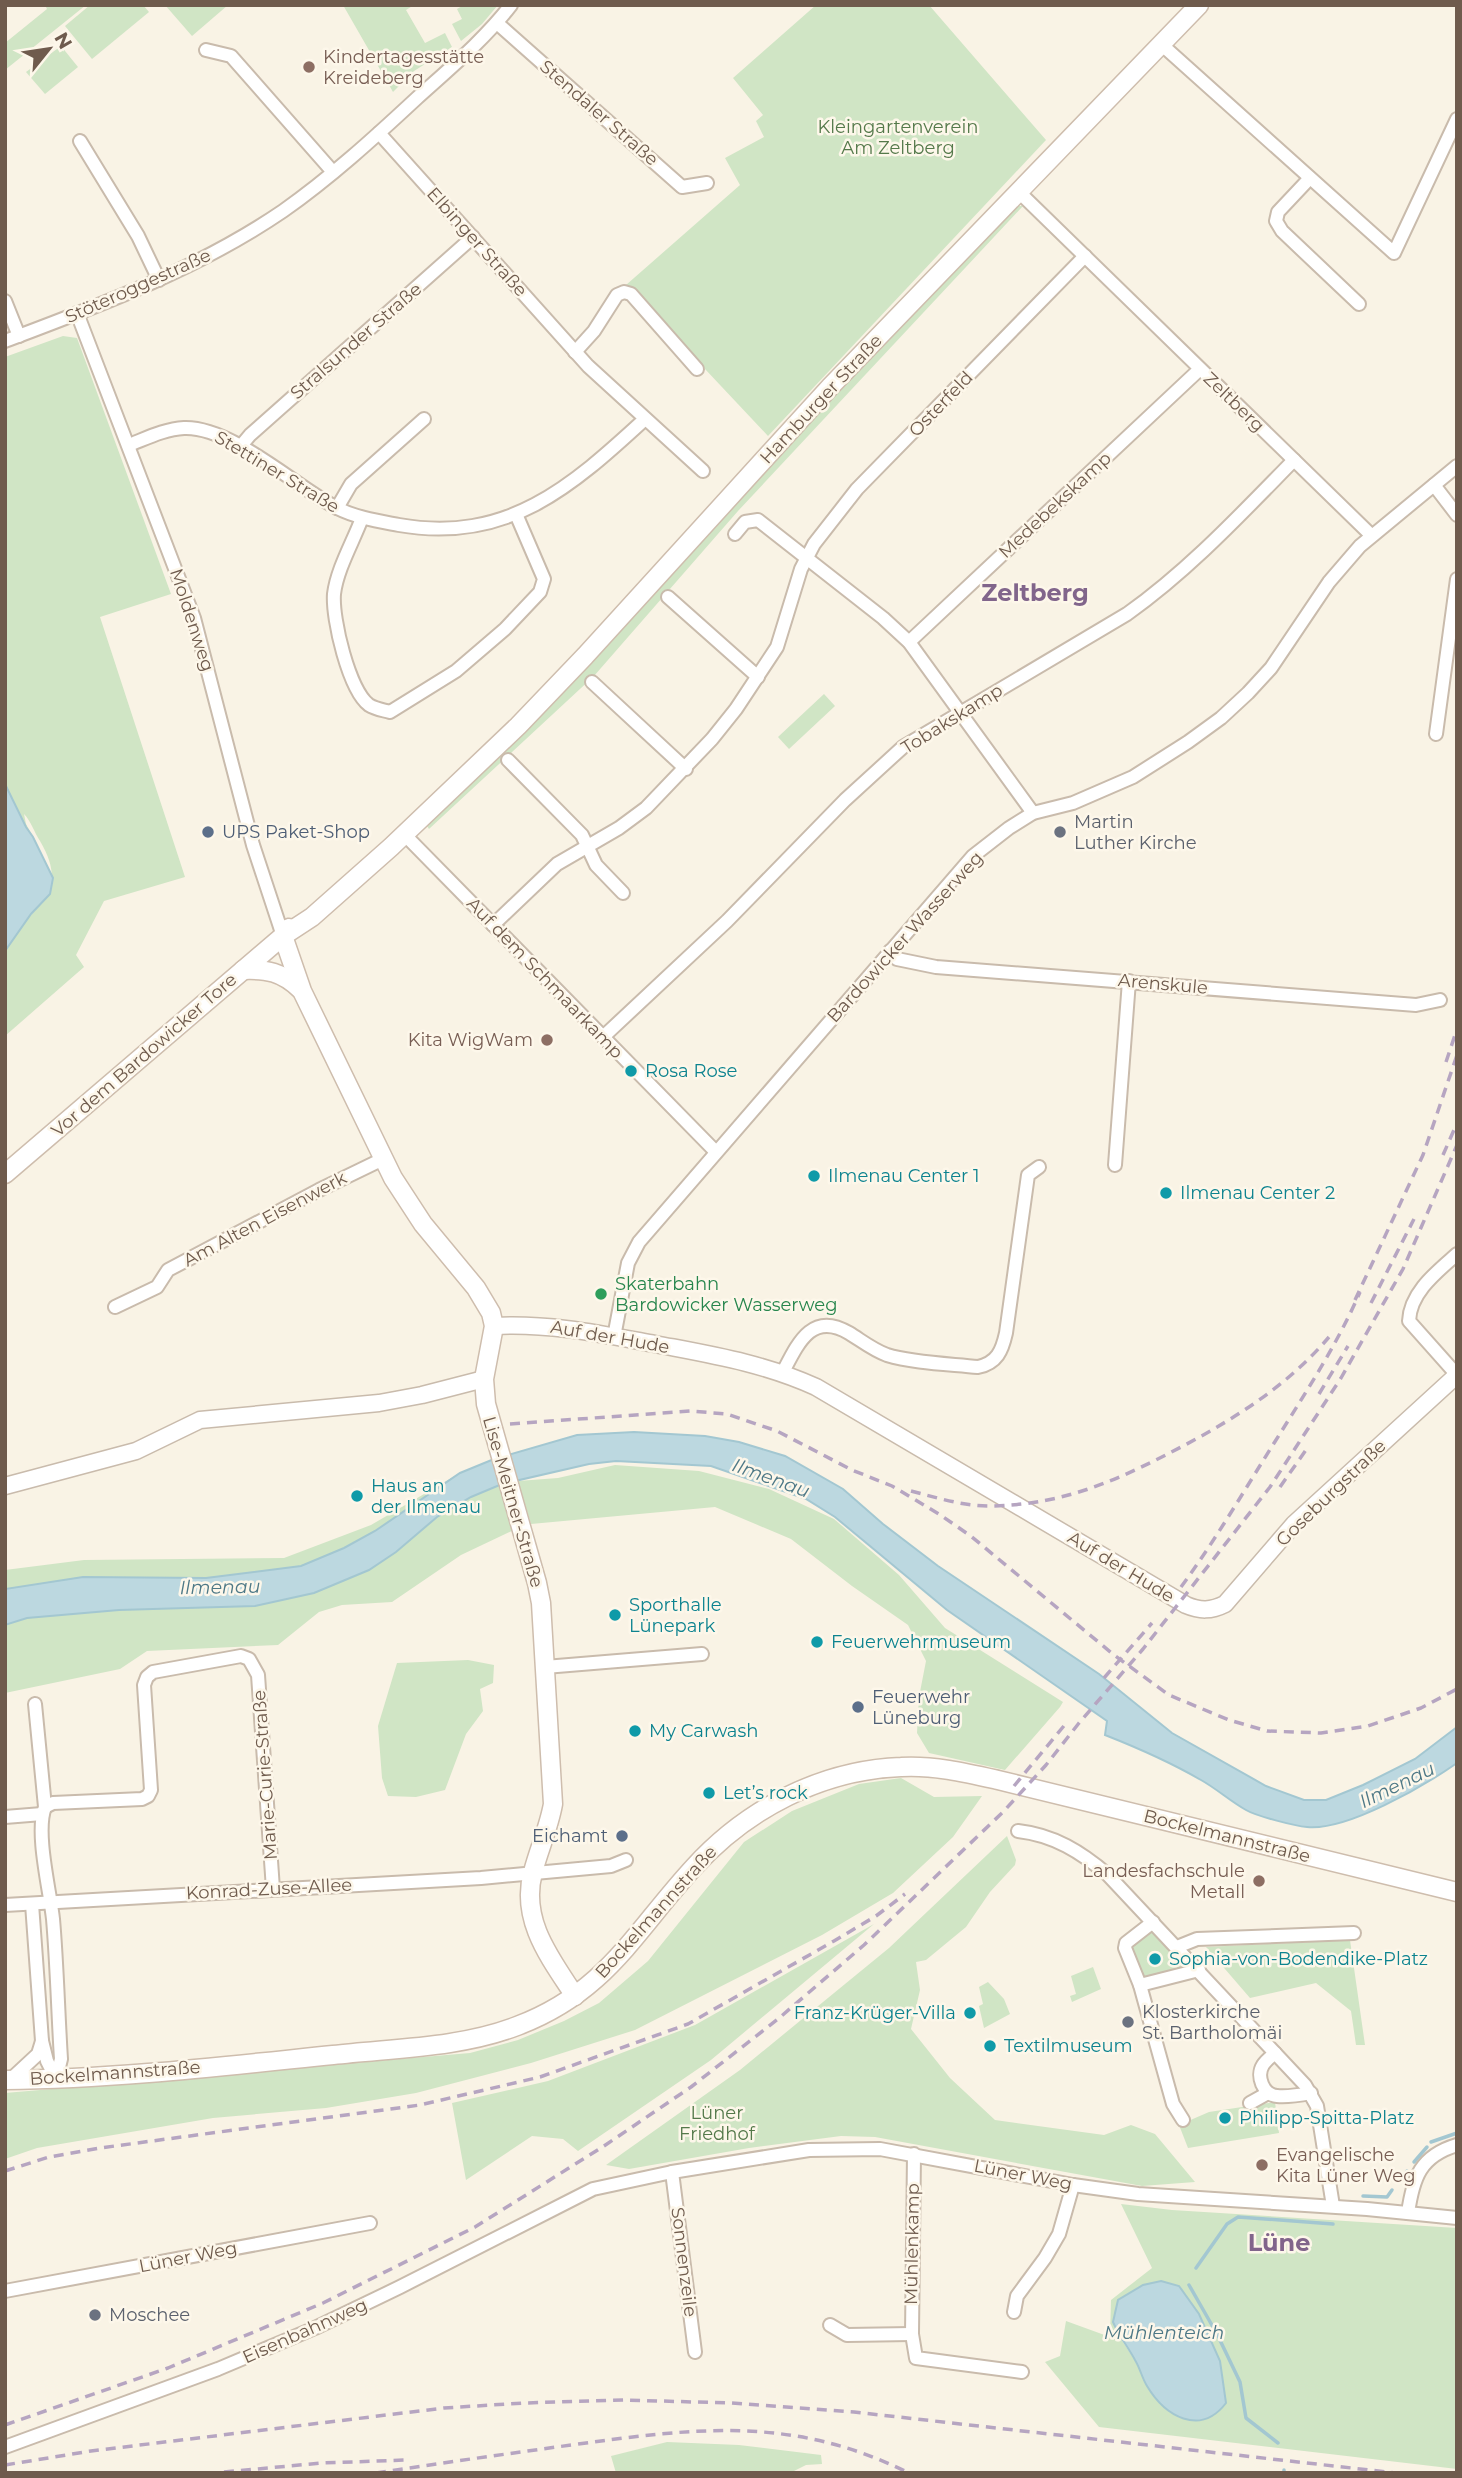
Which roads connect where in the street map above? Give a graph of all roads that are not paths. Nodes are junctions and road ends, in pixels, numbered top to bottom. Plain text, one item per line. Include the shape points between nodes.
1 (511, 5) edge
2 (1199, 5) edge
3 (497, 23) junction
4 (1161, 44) junction
5 (206, 50) dead end
6 (1457, 119) edge
7 (379, 133) junction
8 (80, 141) dead end
9 (333, 172) junction
10 (1310, 178) junction
11 (707, 183) dead end
12 (1019, 192) junction
13 (473, 237) junction
14 (1085, 256) junction
15 (159, 280) junction
16 (5, 301) edge
17 (1359, 304) dead end
18 (77, 313) junction
19 (19, 336) junction
20 (5, 341) edge
21 (575, 352) junction
22 (697, 369) dead end
23 (1200, 369) junction
24 (424, 419) dead end
25 (645, 419) junction
26 (129, 445) junction
27 (240, 447) junction
28 (1294, 460) junction
29 (1457, 466) edge
30 (703, 471) dead end
31 (1434, 485) junction
32 (337, 508) junction
33 (516, 514) junction
34 (1457, 515) edge
35 (362, 518) junction
36 (735, 534) dead end
37 (1371, 535) junction
38 (806, 558) junction
39 (1457, 579) edge
40 (668, 597) dead end
41 (909, 642) junction
42 (758, 677) junction
43 (592, 682) dead end
44 (960, 712) junction
45 (1436, 734) dead end
46 (508, 760) dead end
47 (686, 769) junction
48 (445, 794) junction
49 (1033, 813) junction
50 (404, 834) junction
51 (587, 846) junction
52 (623, 893) dead end
53 (493, 925) junction
54 (283, 936) junction
55 (890, 951) junction
56 (243, 970) junction
57 (1129, 981) junction
58 (302, 991) junction
59 (1440, 1000) dead end
60 (603, 1037) junction
61 (716, 1152) junction
62 (383, 1159) junction
63 (1115, 1165) dead end
64 (1039, 1167) dead end
65 (5, 1174) edge
66 (1457, 1254) edge
67 (115, 1307) dead end
68 (494, 1326) junction
69 (614, 1337) junction
70 (783, 1372) junction
71 (1457, 1375) edge
72 (484, 1379) junction
73 (5, 1486) edge
74 (1208, 1610) joint
75 (702, 1654) dead end
76 (545, 1667) junction
77 (35, 1704) dead end
78 (43, 1810) junction
79 (5, 1817) edge
80 (1018, 1831) dead end
81 (626, 1860) dead end
82 (532, 1873) junction
83 (272, 1889) junction
84 (1457, 1892) edge
85 (50, 1903) junction
86 (32, 1904) junction
87 (5, 1905) edge
88 (1153, 1922) junction
89 (1354, 1934) dead end
90 (1177, 1947) junction
91 (1199, 1970) junction
92 (1140, 1985) junction
93 (575, 1996) junction
94 (42, 2041) junction
95 (1275, 2053) junction
96 (56, 2079) junction
97 (8, 2080) edge
98 (1268, 2093) junction
99 (1311, 2094) junction
100 (1250, 2103) dead end
101 (1183, 2120) dead end
102 (1457, 2145) edge
103 (914, 2154) junction
104 (672, 2172) junction
105 (1073, 2185) junction
106 (593, 2189) joint
107 (1333, 2206) junction
108 (1408, 2213) junction
109 (1457, 2218) edge
110 (370, 2223) dead end
111 (5, 2291) edge
112 (1014, 2312) dead end
113 (830, 2325) dead end
114 (912, 2334) junction
115 (695, 2352) dead end
116 (1022, 2372) dead end
117 (5, 2447) edge

1 - 3 street, Stöteroggestraße
2 - 4 main road, Hamburger Straße
3 - 7 street, Stöteroggestraße
3 - 11 street, Stendaler Straße via 682,187
4 - 10 street
4 - 12 main road, Hamburger Straße
5 - 9 street via 231,56
6 - 10 street via 1394,253
7 - 9 street, Stöteroggestraße
7 - 13 street, Elbinger Straße
8 - 15 street via 128,217
9 - 15 street, Stöteroggestraße via 262,224
10 - 17 street via 1278,212 1276,221
12 - 14 street, Zeltberg
12 - 48 main road, Hamburger Straße via 830,387 585,656
13 - 21 street, Elbinger Straße
13 - 27 street, Stralsunder Straße
14 - 23 street, Zeltberg
14 - 38 street, Osterfeld via 857,489
15 - 18 street, Stöteroggestraße
16 - 19 street
18 - 19 street, Stöteroggestraße
18 - 26 street, Moldenweg
19 - 20 street, Stöteroggestraße
21 - 22 street via 617,295 624,292 631,294
21 - 25 street, Elbinger Straße
23 - 28 street, Zeltberg
23 - 41 street, Medebekskamp
24 - 32 street via 351,484
25 - 30 street, Elbinger Straße
25 - 33 street, Stettiner Straße via 574,482
26 - 27 street, Stettiner Straße via 185,428 208,431
26 - 54 street, Moldenweg via 194,618 253,845
27 - 32 street, Stettiner Straße
28 - 37 street, Zeltberg
28 - 44 street, Tobakskamp via 1213,543 1154,595
29 - 31 street
31 - 34 street
31 - 37 street
32 - 35 street, Stettiner Straße
33 - 35 street, Stettiner Straße via 473,526 418,528
33 - 35 street via 544,579 540,592 456,671 390,712 367,703 355,685 336,626 334,593
36 - 38 street via 744,522 758,520
37 - 49 street, Bardowicker Wasserweg via 1329,582 1266,674 1221,718 1125,781 1073,803
38 - 41 street
38 - 42 street, Osterfeld via 777,647
39 - 45 street
40 - 42 street
41 - 44 street
42 - 47 street, Osterfeld
43 - 47 street
44 - 49 street
44 - 60 street, Tobakskamp via 911,741 870,777
46 - 51 street via 582,835
47 - 51 street, Osterfeld via 634,818
48 - 50 main road, Vor dem Bardowicker Tore
48 - 54 main road, Vor dem Bardowicker Tore via 397,825 305,909
49 - 55 street, Bardowicker Wasserweg via 974,856
50 - 53 street, Auf dem Schmaarkamp
50 - 54 main road, Vor dem Bardowicker Tore via 312,917
51 - 52 street via 596,865
51 - 53 street, Osterfeld via 541,878
53 - 60 street, Auf dem Schmaarkamp
54 - 56 main road, Vor dem Bardowicker Tore
54 - 58 main road
55 - 57 street, Arenskule via 897,959 936,967
55 - 61 street, Bardowicker Wasserweg
56 - 58 main road via 274,971
56 - 65 main road, Vor dem Bardowicker Tore
57 - 59 street, Arenskule via 1416,1005
57 - 63 street
58 - 62 main road
60 - 61 street, Auf dem Schmaarkamp
61 - 69 street, Bardowicker Wasserweg via 634,1251
62 - 67 street, Am Alten Eisenwerk via 168,1270 157,1287
62 - 68 main road via 423,1224 485,1299
64 - 70 street via 1028,1175 1004,1342 989,1365 892,1356 842,1329 823,1326 803,1336
66 - 71 street via 1422,1288 1409,1314 1409,1321
68 - 69 street, Auf der Hude via 553,1326
68 - 72 main road
69 - 70 street, Auf der Hude
70 - 74 street, Auf der Hude via 816,1387 1186,1605
71 - 74 street, Goseburgstraße via 1294,1524 1225,1604
72 - 73 street via 379,1403 200,1420 136,1451
72 - 76 main road, Lise-Meitner-Straße via 486,1404 541,1602
75 - 76 street
76 - 82 main road, Lise-Meitner-Straße via 553,1804
77 - 78 street
78 - 79 street
78 - 83 street, Marie-Curie-Straße via 53,1803 148,1796 147,1677 153,1672 241,1656 249,1659 258,1675
78 - 85 street
80 - 88 street via 1044,1835 1076,1850 1108,1875
81 - 82 street via 611,1866
82 - 83 street, Konrad-Zuse-Allee
82 - 93 main road, Lise-Meitner-Straße via 535,1931
83 - 85 street, Konrad-Zuse-Allee
84 - 93 main road, Bockelmannstraße via 998,1780 902,1766 821,1782 746,1819 693,1868 601,1976
85 - 86 street, Konrad-Zuse-Allee
85 - 96 street via 61,2059
86 - 87 street, Konrad-Zuse-Allee
86 - 94 street
88 - 90 street
88 - 92 street via 1126,1942
89 - 90 street via 1197,1939
90 - 91 street
91 - 92 street
91 - 95 street
92 - 101 street via 1173,2104
93 - 96 main road, Bockelmannstraße via 516,2027 456,2042
94 - 96 street
94 - 97 street via 38,2054
95 - 98 street via 1260,2075
95 - 99 street
96 - 97 main road, Bockelmannstraße
98 - 99 street
98 - 100 street
99 - 107 street via 1317,2106
102 - 108 street via 1424,2164 1413,2185
103 - 104 street, Lüner Weg via 880,2149 809,2150
103 - 105 street, Lüner Weg
103 - 114 street, Mühlenkamp
104 - 106 street, Lüner Weg
104 - 115 street, Sonnenzeile
105 - 107 street, Lüner Weg via 1138,2194
105 - 112 street via 1059,2234 1017,2295
106 - 117 street, Eisenbahnweg via 315,2328 218,2369
107 - 108 street, Lüner Weg
108 - 109 street, Lüner Weg
110 - 111 street, Lüner Weg
113 - 114 street via 847,2335
114 - 116 street via 916,2358

